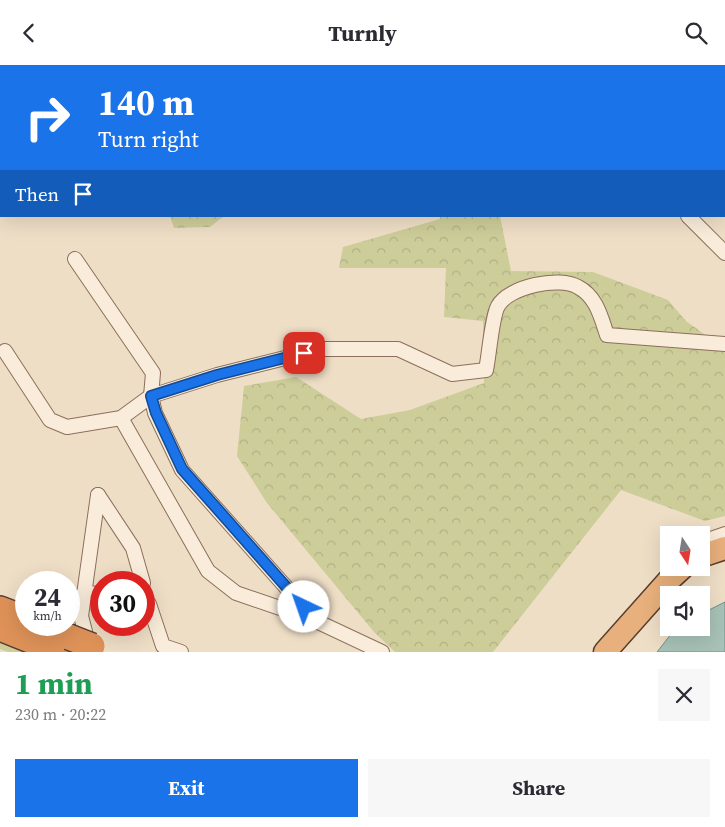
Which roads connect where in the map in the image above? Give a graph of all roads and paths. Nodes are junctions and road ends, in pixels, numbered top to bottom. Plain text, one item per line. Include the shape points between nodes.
1 (689, 217) edge
2 (725, 253) edge
3 (75, 259) dead end
4 (725, 344) edge
5 (5, 351) dead end
6 (151, 396) junction
7 (121, 417) junction
8 (725, 534) edge
9 (710, 539) edge
10 (725, 548) edge
11 (710, 553) edge
12 (139, 571) edge
13 (673, 576) edge
14 (84, 592) junction
15 (90, 593) edge
16 (0, 609) edge
17 (15, 615) edge
18 (316, 621) junction
19 (155, 624) edge
20 (0, 628) edge
21 (54, 636) edge
22 (65, 644) edge
23 (97, 650) edge
24 (181, 652) edge
25 (382, 652) edge
26 (605, 652) edge

1 - 2 street
3 - 6 street via 153,373
4 - 6 street via 606,335 599,307 578,286 552,283 522,287 507,296 498,307 486,370 452,374 398,349 321,349 217,375
5 - 7 street via 50,421 67,427
6 - 7 street
6 - 18 street via 182,469
7 - 18 street via 208,571 236,593
8 - 9 street
10 - 11 highway
12 - 14 street via 133,548 98,495
13 - 26 highway
14 - 15 street
14 - 23 street via 81,616
16 - 17 highway
18 - 25 street
19 - 24 street via 163,646
20 - 22 highway
21 - 22 highway
22 - 23 highway, bridge

